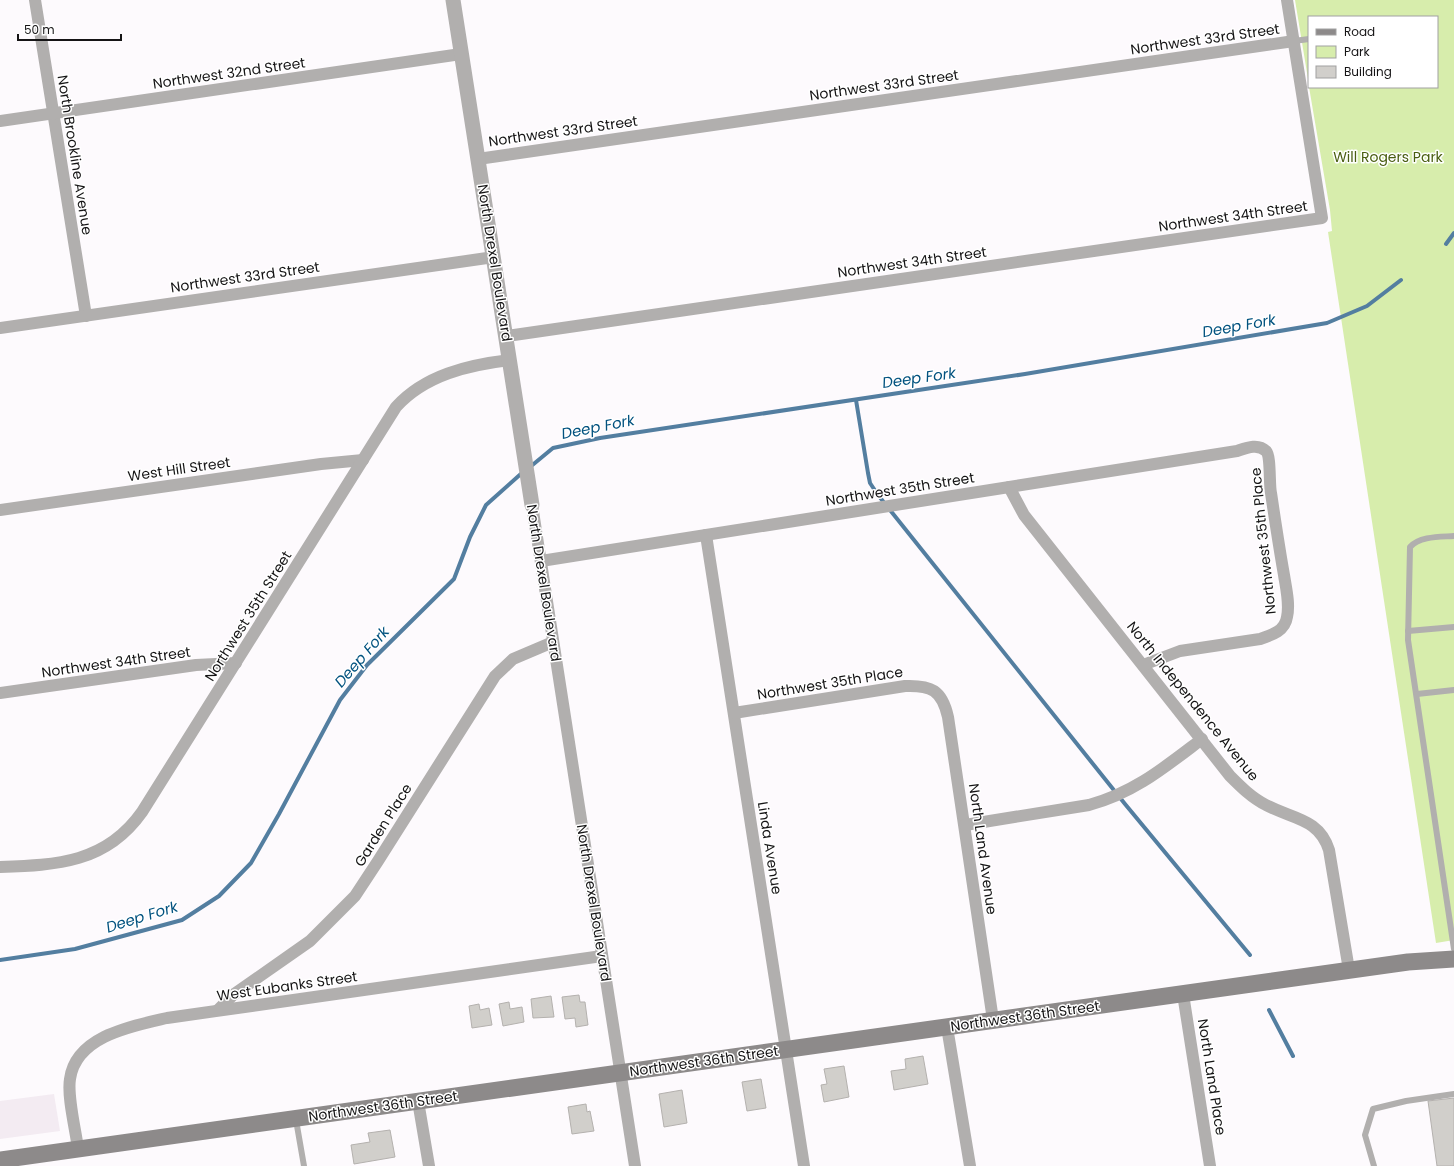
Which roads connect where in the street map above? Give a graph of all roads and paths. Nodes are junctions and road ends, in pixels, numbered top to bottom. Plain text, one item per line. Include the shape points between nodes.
1 (34, 0) edge
2 (453, 0) edge
3 (1287, 0) edge
4 (1308, 39) edge
5 (1294, 41) junction
6 (461, 54) junction
7 (52, 113) junction
8 (0, 121) edge
9 (478, 159) junction
10 (494, 257) junction
11 (86, 316) junction
12 (0, 328) edge
13 (506, 336) junction
14 (510, 360) junction
15 (1264, 449) joint
16 (363, 460) junction
17 (1008, 487) junction
18 (532, 505) joint
19 (0, 510) edge
20 (706, 535) junction
21 (1454, 536) edge
22 (541, 561) junction
23 (1454, 628) edge
24 (1408, 632) junction
25 (553, 642) junction
26 (236, 663) junction
27 (1143, 665) junction
28 (931, 688) joint
29 (1454, 690) edge
30 (0, 693) edge
31 (1417, 694) junction
32 (734, 713) junction
33 (1202, 739) junction
34 (965, 825) junction
35 (0, 867) edge
36 (1454, 950) edge
37 (602, 956) junction
38 (1454, 959) edge
39 (1408, 962) junction
40 (1349, 970) junction
41 (1183, 994) junction
42 (218, 1010) junction
43 (993, 1020) junction
44 (947, 1027) junction
45 (785, 1049) junction
46 (620, 1073) junction
47 (1454, 1094) edge
48 (418, 1101) junction
49 (296, 1119) junction
50 (78, 1149) junction
51 (0, 1160) edge
52 (304, 1166) edge
53 (428, 1166) edge
54 (635, 1166) edge
55 (804, 1166) edge
56 (970, 1166) edge
57 (1210, 1166) edge
58 (1374, 1166) edge

1 - 7 street, North Brookline Avenue
2 - 6 street, North Drexel Boulevard
3 - 5 street
4 - 5 lane
5 - 9 street, Northwest 33rd Street
5 - 13 street, Northwest 34th Street via 1322,218
6 - 7 street, Northwest 32nd Street
6 - 9 street, North Drexel Boulevard
7 - 8 street, Northwest 32nd Street
7 - 11 street, North Brookline Avenue
9 - 10 street, North Drexel Boulevard
10 - 11 street, Northwest 33rd Street
10 - 13 street, North Drexel Boulevard
11 - 12 street, Northwest 33rd Street
13 - 14 street, North Drexel Boulevard
14 - 16 street, Northwest 35th Street via 452,372 431,379 418,387 396,407
14 - 18 street, North Drexel Boulevard
15 - 17 street, Northwest 35th Street via 1247,448
15 - 27 street, Northwest 35th Place via 1269,456 1269,484 1287,595 1288,618 1285,624 1281,630 1260,639 1180,651
16 - 19 street, West Hill Street
16 - 26 street, Northwest 35th Street
17 - 20 street, Northwest 35th Street
17 - 27 street, North Independence Avenue via 1024,515
18 - 22 street, North Drexel Boulevard
20 - 22 street, Northwest 35th Street
20 - 32 street, Linda Avenue
21 - 24 lane via 1420,540 1410,547
22 - 25 street, North Drexel Boulevard
23 - 24 lane
24 - 31 lane
25 - 37 street, North Drexel Boulevard
25 - 42 street, Garden Place via 513,659 495,676 369,877 343,909 310,941 233,995
26 - 30 street, Northwest 34th Street via 196,665
26 - 35 street, Northwest 35th Street via 142,812 125,833 98,852 69,861
27 - 33 street, North Independence Avenue
28 - 32 street, Northwest 35th Place via 905,686
28 - 34 street, North Land Avenue via 946,705
29 - 31 lane
31 - 36 lane
32 - 45 street, Linda Avenue
33 - 34 street via 1131,789 1109,799 1082,806
33 - 40 street, North Independence Avenue via 1230,776 1247,792 1266,805 1307,822 1323,834 1329,850
34 - 43 street, North Land Avenue
36 - 39 main road, Northwest 36th Street
37 - 42 street, West Eubanks Street
37 - 46 street, North Drexel Boulevard
38 - 39 main road, Northwest 36th Street
39 - 40 main road, Northwest 36th Street
40 - 41 main road, Northwest 36th Street
41 - 43 main road, Northwest 36th Street
41 - 57 street, North Land Place
42 - 50 street, West Eubanks Street via 143,1023 97,1041 84,1051 72,1068 69,1081
43 - 44 main road, Northwest 36th Street
44 - 45 main road, Northwest 36th Street
44 - 56 street
45 - 46 main road, Northwest 36th Street
45 - 55 street, Linda Avenue
46 - 48 main road, Northwest 36th Street
46 - 54 street, North Drexel Boulevard
47 - 58 lane via 1373,1109 1365,1135
48 - 49 main road, Northwest 36th Street
48 - 53 street
49 - 50 main road, Northwest 36th Street
49 - 52 lane
50 - 51 main road, Northwest 36th Street

